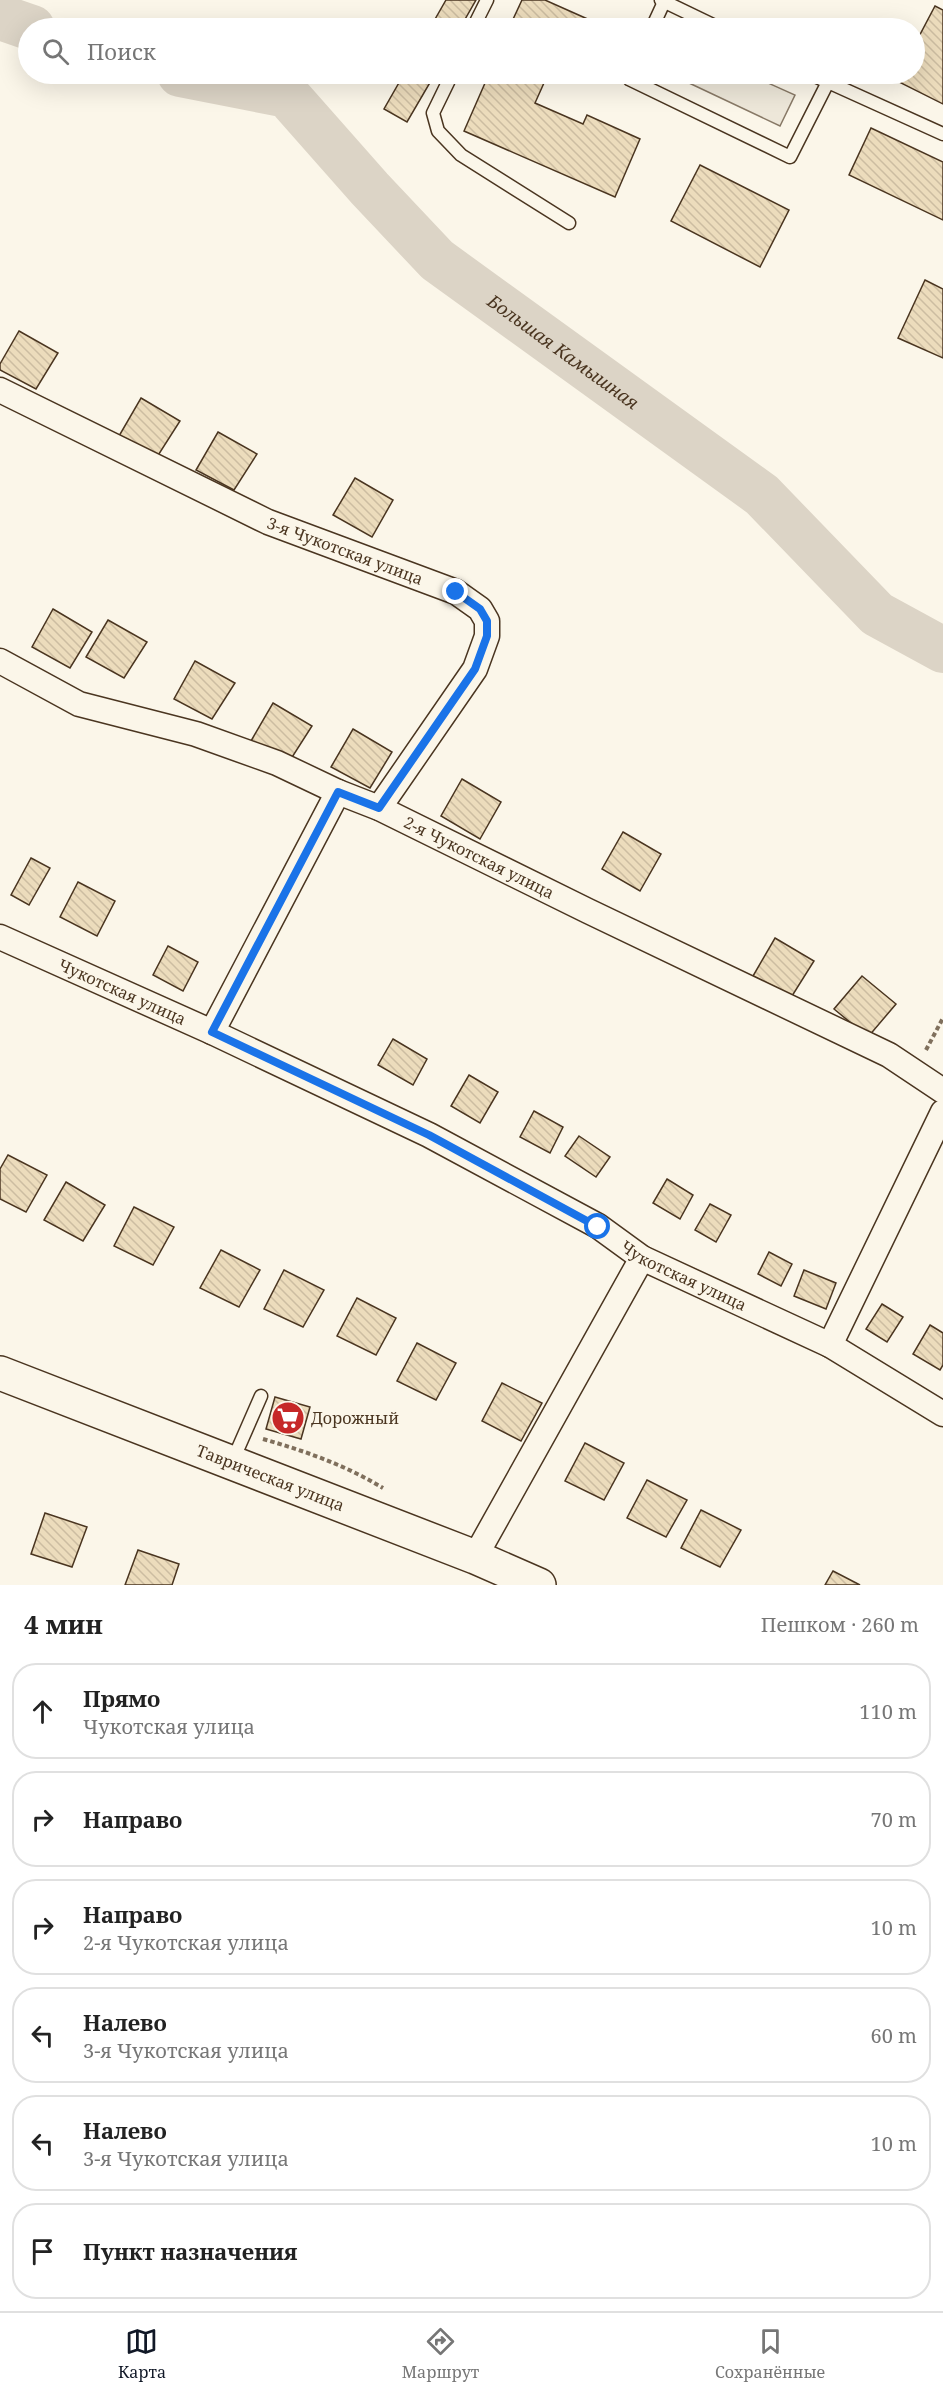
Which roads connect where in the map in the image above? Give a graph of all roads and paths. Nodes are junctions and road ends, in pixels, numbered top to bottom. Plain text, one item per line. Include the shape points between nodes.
1 (487, 0) edge
2 (663, 1) edge
3 (478, 18) edge
4 (656, 18) edge
5 (698, 18) edge
6 (447, 84) edge
7 (639, 84) edge
8 (827, 84) edge
9 (832, 84) edge
10 (943, 134) edge
11 (569, 224) dead end
12 (0, 390) edge
13 (0, 661) edge
14 (338, 792) junction
15 (379, 808) junction
16 (0, 937) edge
17 (943, 1018) edge
18 (212, 1032) junction
19 (915, 1072) junction
20 (943, 1091) edge
21 (943, 1112) edge
22 (642, 1258) junction
23 (830, 1345) junction
24 (0, 1373) edge
25 (261, 1396) dead end
26 (943, 1414) edge
27 (232, 1461) junction
28 (475, 1557) junction
29 (539, 1585) edge

1 - 3 lane
2 - 4 lane
2 - 5 lane
6 - 11 lane via 433,113 438,132 461,154
7 - 8 lane via 790,157
9 - 10 lane
12 - 15 street, 3-я Чукотская улица via 268,522 456,592 480,609 487,621 487,636 475,669
13 - 14 street, 2-я Чукотская улица via 79,704 196,734 278,763
14 - 15 street, 2-я Чукотская улица
14 - 18 street
15 - 19 street, 2-я Чукотская улица via 890,1055
16 - 18 street, Чукотская улица
17 - 19 path
18 - 22 street, Чукотская улица via 429,1135 598,1227
19 - 20 street, 2-я Чукотская улица
21 - 23 street
22 - 23 street, Чукотская улица
22 - 28 street
23 - 26 street, Чукотская улица
24 - 27 main road, Таврическая улица
25 - 27 lane
27 - 28 main road, Таврическая улица
28 - 29 main road, Таврическая улица

